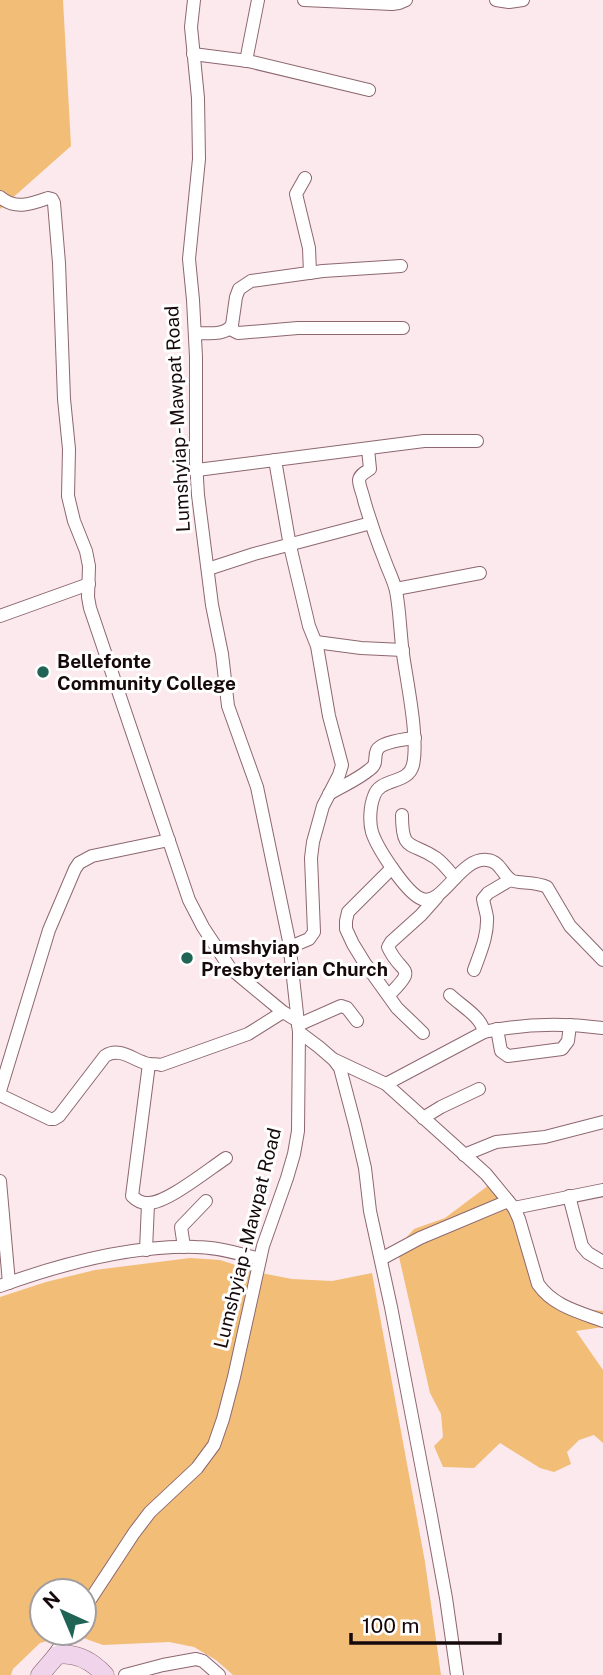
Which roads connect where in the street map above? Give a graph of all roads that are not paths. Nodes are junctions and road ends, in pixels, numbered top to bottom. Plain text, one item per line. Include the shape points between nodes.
1 (194, 0) edge
2 (258, 0) edge
3 (304, 0) edge
4 (406, 0) edge
5 (495, 0) edge
6 (523, 0) edge
7 (349, 1) edge
8 (193, 54) junction
9 (246, 61) junction
10 (369, 90) dead end
11 (305, 178) dead end
12 (0, 197) edge
13 (401, 265) dead end
14 (310, 273) junction
15 (403, 328) dead end
16 (230, 329) junction
17 (195, 333) junction
18 (477, 440) dead end
19 (368, 449) junction
20 (275, 460) junction
21 (197, 470) junction
22 (371, 523) junction
23 (290, 546) junction
24 (208, 569) junction
25 (480, 573) dead end
26 (89, 584) junction
27 (396, 589) junction
28 (0, 615) edge
29 (316, 642) junction
30 (403, 650) junction
31 (415, 738) junction
32 (329, 794) junction
33 (402, 815) dead end
34 (169, 840) junction
35 (392, 868) junction
36 (455, 878) junction
37 (510, 880) junction
38 (436, 897) junction
39 (290, 947) junction
40 (603, 960) edge
41 (474, 970) dead end
42 (389, 995) junction
43 (450, 995) dead end
44 (283, 1012) junction
45 (357, 1021) dead end
46 (570, 1025) junction
47 (298, 1026) junction
48 (603, 1028) edge
49 (498, 1029) junction
50 (484, 1032) junction
51 (423, 1033) dead end
52 (334, 1060) junction
53 (149, 1064) junction
54 (386, 1084) junction
55 (479, 1089) dead end
56 (0, 1093) edge
57 (423, 1118) junction
58 (603, 1122) edge
59 (464, 1155) junction
60 (226, 1158) dead end
61 (0, 1181) edge
62 (603, 1190) edge
63 (569, 1196) junction
64 (206, 1201) dead end
65 (148, 1204) junction
66 (511, 1205) junction
67 (184, 1247) junction
68 (146, 1250) junction
69 (260, 1259) junction
70 (381, 1259) junction
71 (603, 1262) edge
72 (5, 1285) edge
73 (603, 1321) edge
74 (98, 1588) edge
75 (59, 1647) edge
76 (454, 1656) junction
77 (45, 1668) edge
78 (105, 1675) edge
79 (125, 1675) edge
80 (219, 1675) edge
81 (457, 1675) edge
82 (467, 1675) edge

1 - 8 street, Lumshyiap - Mawpat Road
2 - 9 street
3 - 7 street
4 - 7 street via 392,4
5 - 6 street
8 - 9 street
8 - 17 street, Lumshyiap - Mawpat Road via 199,159 189,259
9 - 10 street
11 - 14 street via 296,199 309,248
12 - 26 street via 16,205 48,198 54,203 68,496 86,551
13 - 14 street
14 - 16 street via 246,283 236,297
15 - 16 street via 239,333
16 - 17 street
17 - 21 street, Lumshyiap - Mawpat Road
18 - 19 street
19 - 20 street
19 - 22 street via 370,469 359,482
20 - 21 street
20 - 23 street
21 - 24 street, Lumshyiap - Mawpat Road
22 - 23 street
22 - 27 street
23 - 24 street
23 - 29 street
24 - 39 street, Lumshyiap - Mawpat Road via 228,706 257,787
25 - 27 street
26 - 28 street
26 - 34 street via 94,620
27 - 30 street
29 - 30 street
29 - 32 street via 342,765
30 - 31 street
31 - 32 street via 379,747 370,770
31 - 35 street via 410,773 379,786 373,798 372,831
32 - 39 street via 311,858 314,932
33 - 36 street via 402,830 410,846 436,858
34 - 44 street via 189,900 220,954 230,968
34 - 56 street via 92,856 79,863 49,930
35 - 38 street via 414,894 429,900
35 - 42 street via 345,920 353,944
36 - 37 street via 468,866 490,860
36 - 38 street
37 - 40 street via 547,887 570,926
37 - 41 street via 484,899 487,925
38 - 42 street via 388,947 406,974
39 - 47 street, Lumshyiap - Mawpat Road
42 - 51 street
43 - 50 street via 481,1022
44 - 47 street
44 - 53 street via 248,1034 161,1065
45 - 47 street via 341,1006
46 - 48 street
46 - 49 street
46 - 49 street via 562,1049 508,1056 501,1051
47 - 52 street
47 - 69 street, Lumshyiap - Mawpat Road via 299,1107 294,1154
49 - 50 street
50 - 54 street
52 - 54 street
52 - 70 street via 355,1125
53 - 56 street via 112,1052 54,1119
53 - 65 street via 131,1191 136,1200
54 - 57 street
55 - 57 street
57 - 59 street
58 - 59 street via 545,1137 496,1142
59 - 66 street
60 - 65 street via 164,1199
61 - 72 street
62 - 63 street
63 - 66 street
63 - 71 street via 582,1246
64 - 67 street via 181,1227
65 - 68 street
66 - 70 street via 420,1238
66 - 73 street via 543,1292 561,1305
67 - 68 street
67 - 69 street
68 - 72 street via 94,1258
69 - 74 street, Lumshyiap - Mawpat Road via 214,1445 197,1468 150,1512
70 - 76 street
75 - 77 street
76 - 81 street
76 - 82 street
77 - 78 street via 57,1655 66,1654 78,1656
79 - 80 street via 196,1659

